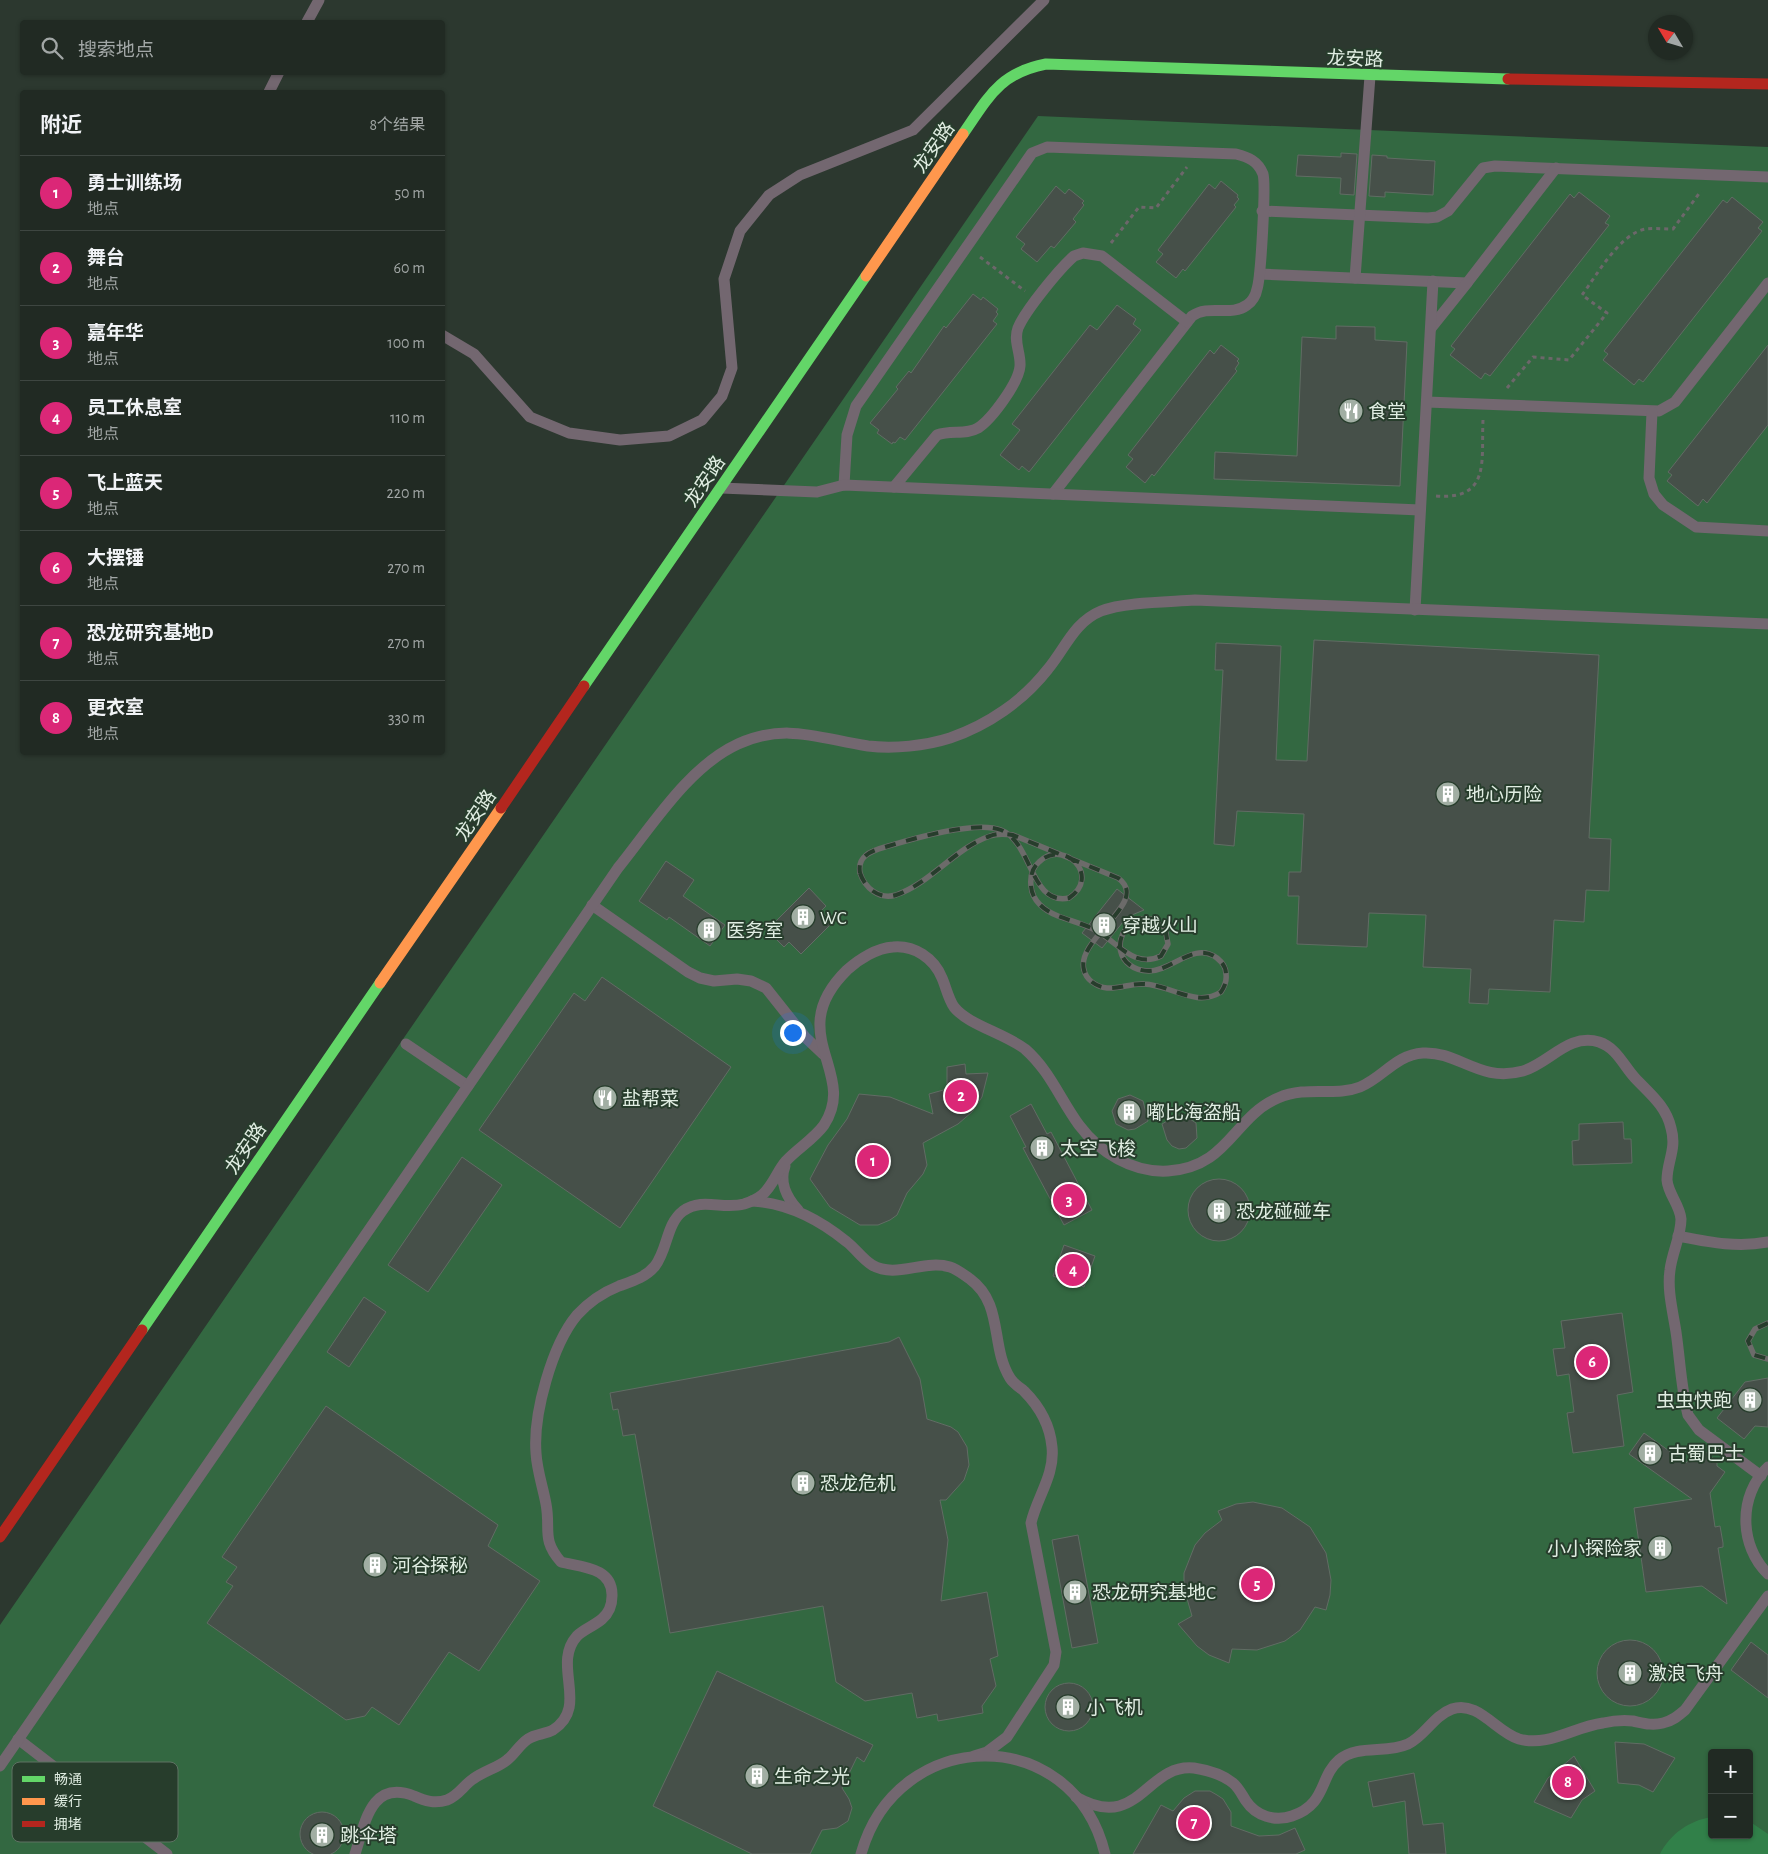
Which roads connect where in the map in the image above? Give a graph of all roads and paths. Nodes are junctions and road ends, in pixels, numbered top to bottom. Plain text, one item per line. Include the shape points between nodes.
1 (319, 0) edge
2 (1044, 0) edge
3 (307, 20) edge
4 (278, 75) edge
5 (1370, 76) junction
6 (1768, 84) edge
7 (270, 90) edge
8 (1198, 153) junction
9 (1556, 168) junction
10 (1714, 175) junction
11 (1768, 177) edge
12 (1262, 211) junction
13 (1359, 214) junction
14 (966, 246) junction
15 (1102, 256) junction
16 (1260, 274) junction
17 (1355, 278) junction
18 (1433, 281) junction
19 (1466, 283) junction
20 (1768, 283) edge
21 (1037, 301) junction
22 (1187, 322) junction
23 (1431, 328) junction
24 (445, 337) edge
25 (1427, 402) junction
26 (1488, 405) junction
27 (1652, 412) junction
28 (844, 485) junction
29 (894, 487) junction
30 (720, 488) junction
31 (1053, 494) junction
32 (1422, 495) junction
33 (1420, 510) junction
34 (1768, 531) edge
35 (1415, 610) junction
36 (1768, 624) edge
37 (592, 905) junction
38 (406, 1044) dead end
39 (824, 1055) junction
40 (468, 1086) junction
41 (788, 1158) junction
42 (752, 1201) junction
43 (801, 1213) junction
44 (1678, 1236) junction
45 (1768, 1242) edge
46 (1764, 1471) edge
47 (0, 1537) edge
48 (1768, 1574) edge
49 (1768, 1596) edge
50 (18, 1739) junction
51 (974, 1756) junction
52 (48, 1762) edge
53 (0, 1766) edge
54 (1076, 1797) junction
55 (151, 1842) edge
56 (167, 1854) edge
57 (355, 1854) edge
58 (861, 1854) edge
59 (1105, 1854) edge

1 - 3 lane
2 - 24 lane via 913,130 800,175 769,195 740,231 724,279 732,368 722,396 702,420 669,436 620,440 570,433 530,417 474,354
4 - 7 lane
5 - 6 main road, 龙安路
5 - 13 lane
5 - 30 main road, 龙安路 via 1046,64 1008,76 995,88
8 - 12 lane via 1236,154 1255,161 1264,183
8 - 14 lane via 1039,149 1026,160
8 - 15 path via 1156,208 1139,207
9 - 10 lane
9 - 13 lane via 1483,168 1448,211 1437,216
9 - 19 lane
10 - 11 lane
10 - 26 path via 1673,229 1645,229 1628,236 1619,246 1582,295 1607,312 1569,360 1533,357
12 - 13 lane
12 - 16 lane
13 - 17 lane
14 - 21 path
14 - 28 lane via 856,406 847,435
15 - 21 lane via 1083,253 1074,256
15 - 22 lane
16 - 17 lane
16 - 22 lane via 1257,292 1247,305 1231,311 1198,312
17 - 18 lane
18 - 19 lane
18 - 23 lane
19 - 23 lane
20 - 27 lane via 1675,402
21 - 29 lane via 1017,330 1020,366 1013,387 978,428 938,435
22 - 31 lane
23 - 25 lane
25 - 26 lane
25 - 32 lane
26 - 27 lane
26 - 32 path via 1480,472 1475,485 1458,497
27 - 34 lane via 1650,487 1663,505 1696,527
28 - 29 lane
28 - 30 lane via 817,492
29 - 31 lane
30 - 47 main road, 龙安路
31 - 33 lane
32 - 33 lane
33 - 35 lane
35 - 36 lane
35 - 37 lane via 1195,600 1100,611 1072,634 1031,688 993,718 949,738 887,747 817,735 777,734 739,744 721,754 687,783
37 - 39 lane via 700,978 751,981 766,988 805,1037
37 - 40 lane
38 - 40 lane
39 - 41 lane via 833,1083 830,1112 823,1126
39 - 44 lane via 819,1036 820,1019 832,987 855,963 884,948 910,948 920,952 938,968 952,1005 963,1016 1011,1039 1040,1063 1079,1126 1102,1149 1130,1165 1165,1171 1209,1158 1231,1142 1256,1113 1281,1097 1306,1090 1345,1091 1357,1088 1404,1057 1433,1053 1485,1072 1512,1072 1524,1071 1576,1043 1598,1042 1616,1053 1666,1114 1674,1141 1667,1178 1681,1218
40 - 50 lane
41 - 42 lane via 763,1194
41 - 43 lane via 784,1169 785,1189
42 - 43 lane via 791,1207
42 - 57 lane via 730,1206 706,1202 683,1211 675,1220 657,1264 648,1273 588,1304 566,1331 549,1366 536,1445 548,1516 547,1540 561,1562 597,1570 613,1591 609,1610 602,1619 577,1636 569,1649 567,1676 571,1702 568,1712 552,1730 529,1738 505,1762 472,1779 448,1800 427,1802 402,1791 384,1795 372,1805
43 - 51 lane via 834,1231 872,1265 884,1270 931,1265 950,1267 975,1283 987,1296 993,1310 1004,1365 1011,1380 1035,1403 1049,1431 1052,1463 1031,1523 1056,1652 1054,1664 1007,1737 988,1752
44 - 45 lane via 1730,1245
44 - 46 lane via 1669,1283 1688,1414 1699,1430
46 - 48 lane via 1749,1497 1746,1529 1756,1559
49 - 54 lane via 1685,1710 1664,1723 1602,1723 1558,1738 1530,1741 1506,1733 1474,1710 1453,1709 1436,1719 1408,1744 1364,1750 1340,1760 1332,1768 1324,1790 1316,1800 1306,1810 1283,1819 1263,1816 1253,1809 1234,1783 1193,1768 1168,1774 1121,1806 1098,1808
50 - 52 lane
50 - 53 lane
51 - 54 lane via 1001,1757 1034,1766 1052,1776
51 - 58 lane via 934,1766 899,1788 874,1821
54 - 59 lane via 1094,1822
55 - 56 lane

